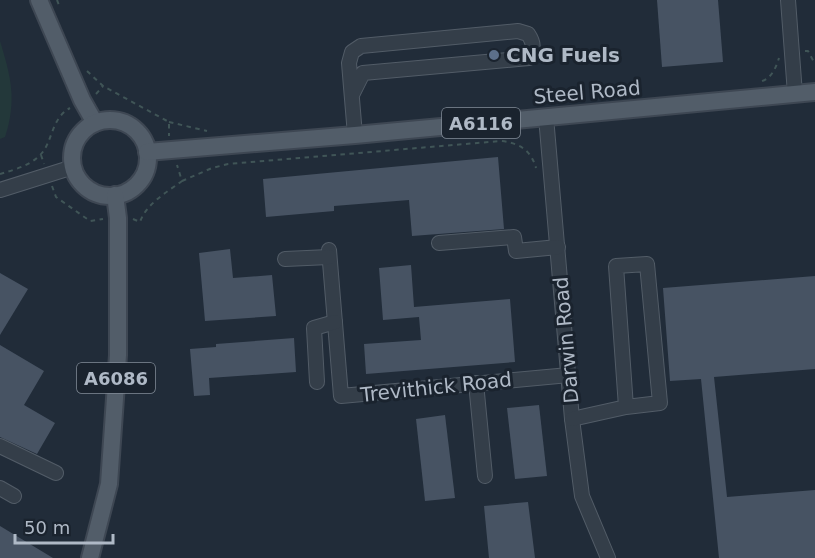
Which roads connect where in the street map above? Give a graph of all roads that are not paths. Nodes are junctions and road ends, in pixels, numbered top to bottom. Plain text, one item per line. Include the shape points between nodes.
1 (39, 0) edge
2 (788, 0) edge
3 (815, 92) edge
4 (795, 93) junction
5 (352, 95) junction
6 (546, 117) junction
7 (95, 123) junction
8 (356, 135) junction
9 (147, 152) junction
10 (73, 167) junction
11 (0, 190) edge
12 (115, 195) junction
13 (439, 243) dead end
14 (558, 248) junction
15 (285, 259) dead end
16 (335, 322) junction
17 (569, 375) junction
18 (317, 382) dead end
19 (476, 383) junction
20 (626, 407) junction
21 (572, 418) junction
22 (0, 446) edge
23 (56, 473) dead end
24 (485, 476) dead end
25 (0, 488) edge
26 (14, 496) dead end
27 (90, 558) edge
28 (608, 558) edge

1 - 7 main road
2 - 4 street
3 - 4 main road, Steel Road / A6116
4 - 6 main road, Steel Road / A6116
5 - 5 street via 348,63 352,52 361,46 518,31 532,40 529,58 363,73
5 - 8 street
6 - 8 main road, Steel Road / A6116
6 - 14 street, Darwin Road
7 - 9 main road via 108,120 133,128 142,137
7 - 10 main road via 75,141
8 - 9 main road, Steel Road / A6116
9 - 12 main road via 142,177 134,187
10 - 11 street
10 - 12 main road via 80,182 90,190
12 - 27 main road, A6086 via 118,355 109,484
13 - 14 street via 514,237 516,251
14 - 17 street, Darwin Road
15 - 16 street, Trevithick Road via 329,253
16 - 18 street via 314,328
16 - 19 street, Trevithick Road via 341,396
17 - 19 street, Trevithick Road
17 - 21 street, Darwin Road
19 - 24 street
20 - 20 street via 616,266 647,264 660,403
20 - 21 street
21 - 28 street, Darwin Road via 582,496
22 - 23 street
25 - 26 street

